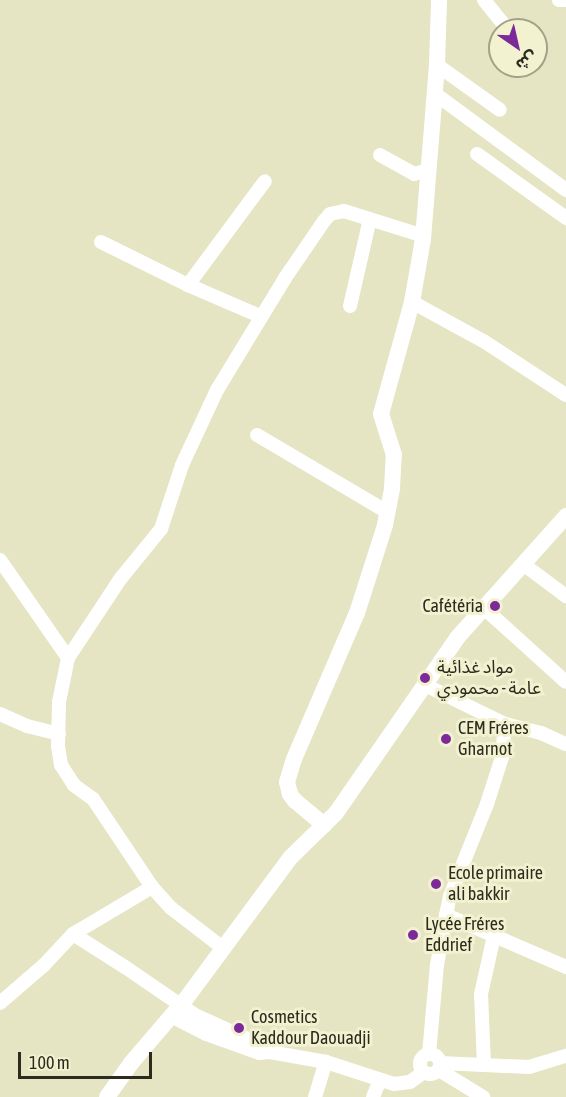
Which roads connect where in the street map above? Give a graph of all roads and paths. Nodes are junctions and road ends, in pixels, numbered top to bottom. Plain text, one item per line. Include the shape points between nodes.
1 (439, 0) edge
2 (484, 0) edge
3 (559, 0) edge
4 (566, 0) edge
5 (499, 18) edge
6 (436, 65) junction
7 (434, 93) junction
8 (500, 110) dead end
9 (477, 154) dead end
10 (380, 155) dead end
11 (428, 170) junction
12 (266, 181) dead end
13 (566, 190) edge
14 (566, 218) edge
15 (370, 219) junction
16 (424, 236) junction
17 (101, 242) dead end
18 (188, 285) junction
19 (411, 302) junction
20 (350, 306) dead end
21 (261, 316) junction
22 (566, 395) edge
23 (257, 435) dead end
24 (387, 513) junction
25 (565, 519) edge
26 (0, 561) edge
27 (523, 564) junction
28 (566, 596) edge
29 (484, 608) junction
30 (68, 658) junction
31 (566, 682) edge
32 (425, 685) junction
33 (0, 714) edge
34 (505, 724) junction
35 (59, 734) junction
36 (566, 744) edge
37 (324, 825) junction
38 (152, 887) junction
39 (446, 915) junction
40 (73, 934) junction
41 (494, 936) junction
42 (223, 948) junction
43 (566, 967) edge
44 (0, 1003) edge
45 (176, 1011) junction
46 (429, 1054) junction
47 (566, 1056) edge
48 (327, 1062) junction
49 (483, 1065) junction
50 (440, 1067) junction
51 (424, 1072) junction
52 (380, 1080) junction
53 (107, 1097) edge
54 (315, 1097) edge
55 (373, 1097) edge
56 (483, 1097) edge

1 - 6 main road
2 - 5 street
3 - 4 street
6 - 7 main road
6 - 8 street
7 - 11 main road
7 - 13 street
9 - 14 street
10 - 11 street via 414,174
11 - 16 main road
12 - 18 street
15 - 16 street
15 - 20 street
15 - 21 street via 344,211 330,214
16 - 19 main road
17 - 18 street
18 - 21 street
19 - 22 street via 485,342
19 - 24 main road via 381,414 394,456
21 - 30 street via 201,421 168,500 161,529 121,578
23 - 24 street
24 - 37 main road via 370,578 287,782 295,801
25 - 27 main road
26 - 30 street
27 - 28 street
27 - 29 main road
29 - 31 street
29 - 32 main road via 457,638
30 - 35 street via 59,702
32 - 34 street
32 - 37 main road via 356,787
33 - 35 street
34 - 36 street
34 - 39 street via 502,757
35 - 38 street via 65,775 93,799
37 - 42 main road via 290,858
38 - 40 street
38 - 42 street via 171,908
39 - 41 street
39 - 46 street
40 - 44 street
40 - 45 street via 125,967
41 - 43 street
41 - 49 street via 481,994
42 - 45 main road
45 - 48 street via 270,1052
45 - 53 main road
46 - 50 street via 438,1057
46 - 51 street via 420,1063
47 - 49 street via 529,1067
48 - 52 street
48 - 54 street
49 - 50 street
50 - 51 street via 433,1074
50 - 56 street
51 - 52 street via 410,1082 394,1084
52 - 55 street

